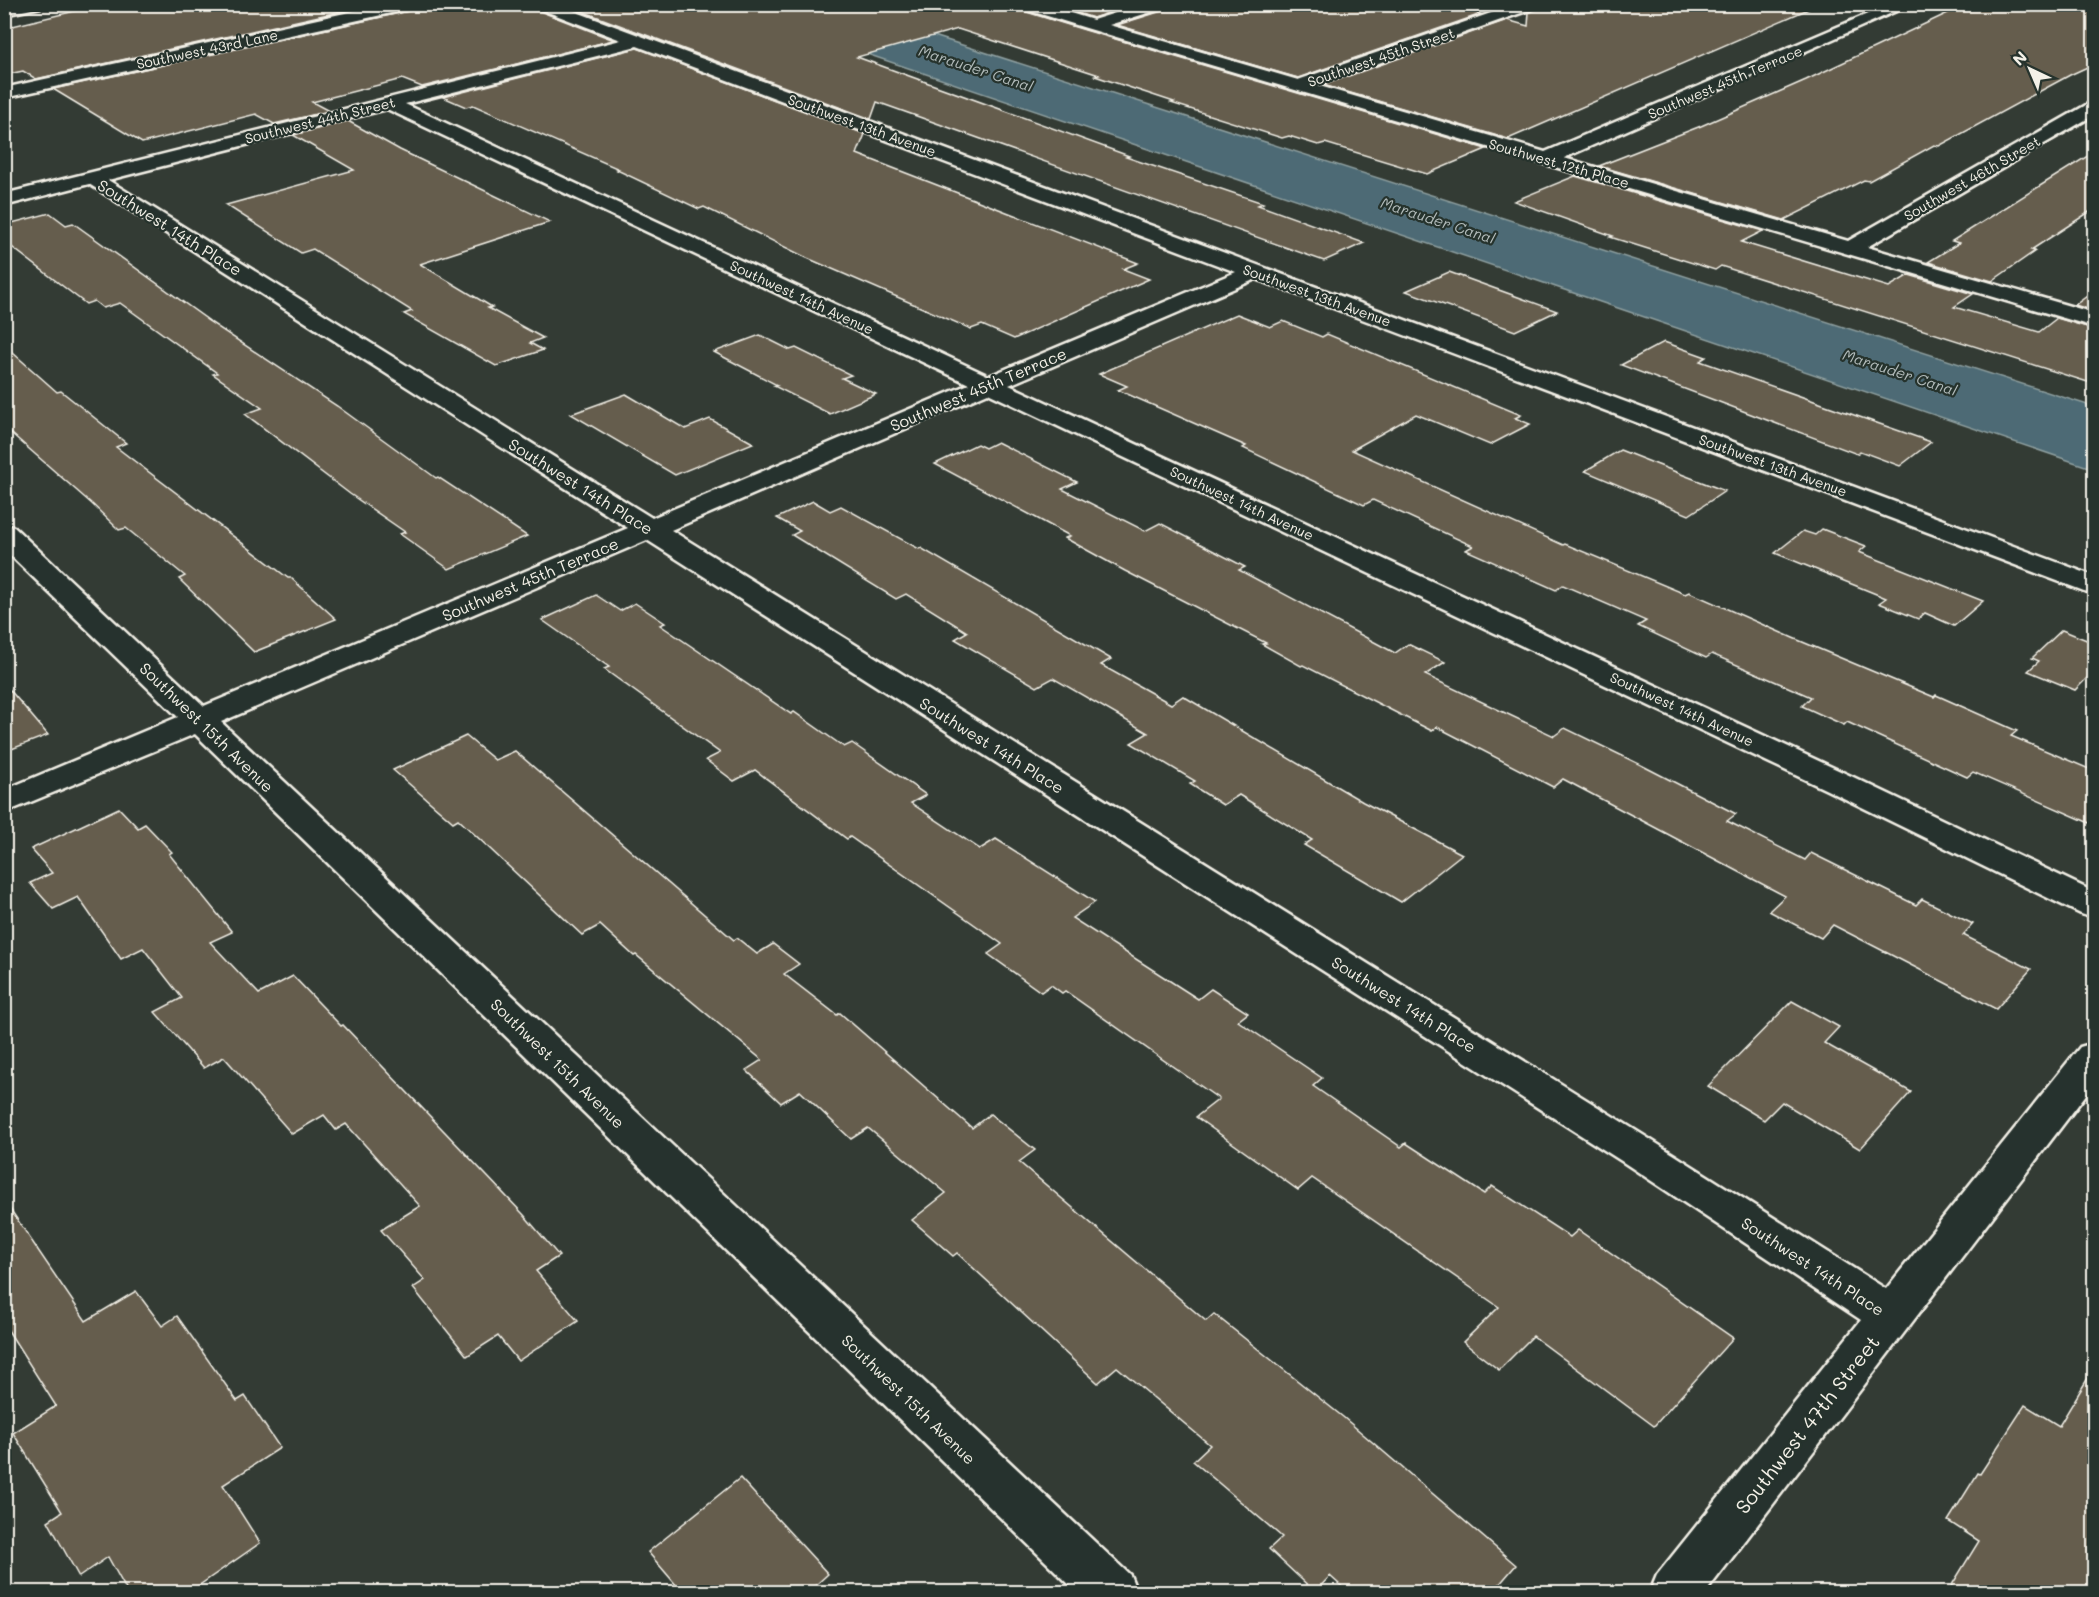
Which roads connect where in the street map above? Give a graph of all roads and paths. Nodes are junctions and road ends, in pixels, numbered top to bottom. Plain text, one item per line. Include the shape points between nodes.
1 (36, 4) edge
2 (409, 4) edge
3 (540, 4) edge
4 (1023, 4) edge
5 (1162, 4) edge
6 (1533, 4) edge
7 (1905, 4) edge
8 (4, 11) edge
9 (1091, 25) junction
10 (636, 41) junction
11 (1297, 86) junction
12 (4, 93) edge
13 (388, 103) junction
14 (2094, 108) edge
15 (1545, 159) junction
16 (92, 178) junction
17 (4, 200) edge
18 (1850, 248) junction
19 (1256, 272) junction
20 (2094, 320) edge
21 (988, 385) junction
22 (648, 528) junction
23 (4, 533) edge
24 (2094, 585) edge
25 (200, 720) junction
26 (4, 803) edge
27 (2094, 906) edge
28 (2094, 1057) edge
29 (1891, 1316) junction
30 (1112, 1593) edge
31 (1674, 1593) edge

1 - 8 street
2 - 12 street, Southwest 43rd Lane
3 - 10 street, Southwest 13th Avenue
4 - 9 street, Southwest 12th Place
5 - 9 street
6 - 11 street, Southwest 45th Street
7 - 15 street, Southwest 45th Terrace
9 - 11 street, Southwest 12th Place
10 - 13 street, Southwest 44th Street
10 - 19 street, Southwest 13th Avenue
11 - 15 street, Southwest 12th Place
13 - 16 street, Southwest 44th Street
13 - 21 street, Southwest 14th Avenue
14 - 18 street, Southwest 46th Street
15 - 18 street, Southwest 12th Place
16 - 17 street, Southwest 44th Street
16 - 22 street, Southwest 14th Place
18 - 20 street, Southwest 12th Place
19 - 21 street, Southwest 45th Terrace
19 - 24 street, Southwest 13th Avenue
21 - 22 street, Southwest 45th Terrace
21 - 27 street, Southwest 14th Avenue
22 - 25 street, Southwest 45th Terrace
22 - 29 street, Southwest 14th Place via 1627,1145
23 - 25 street, Southwest 15th Avenue
25 - 26 street, Southwest 45th Terrace
25 - 30 street, Southwest 15th Avenue
28 - 29 street, Southwest 47th Street
29 - 31 street, Southwest 47th Street

